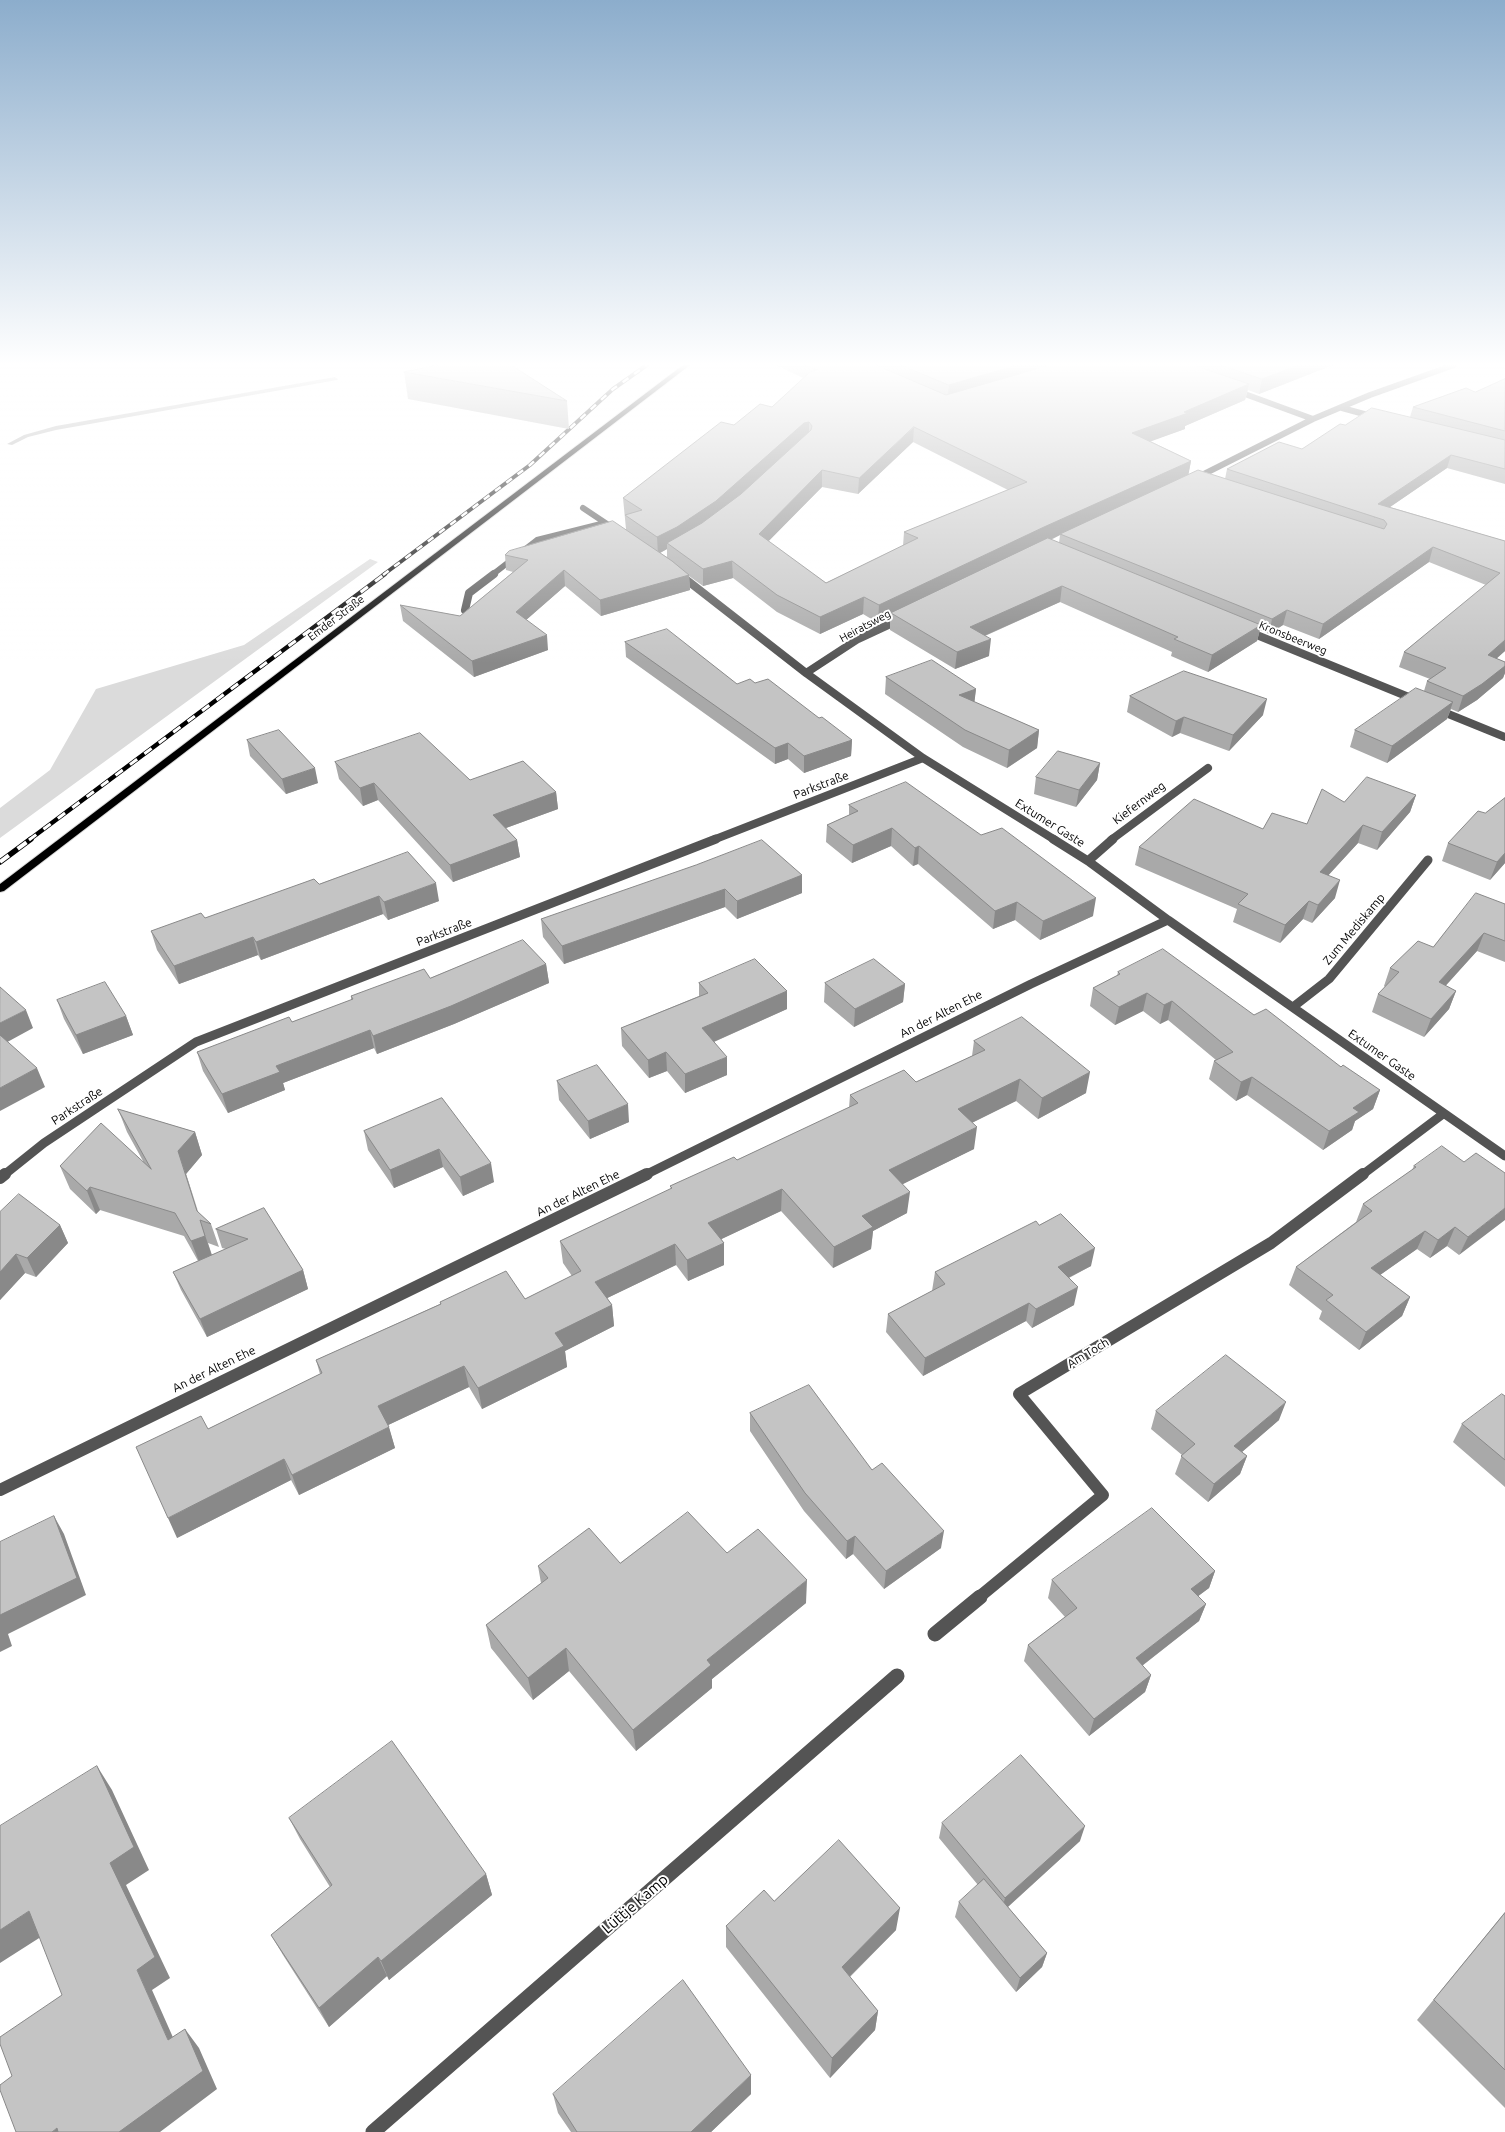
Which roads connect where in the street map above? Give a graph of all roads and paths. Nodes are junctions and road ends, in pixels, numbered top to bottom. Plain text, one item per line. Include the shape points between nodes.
1 (557, 464) edge
2 (1224, 464) edge
3 (1195, 479) junction
4 (1204, 482) edge
5 (1186, 483) edge
6 (583, 508) dead end
7 (606, 523) junction
8 (621, 533) edge
9 (675, 571) edge
10 (466, 610) edge
11 (912, 613) edge
12 (1238, 627) edge
13 (806, 673) junction
14 (1422, 703) edge
15 (1431, 706) edge
16 (1505, 737) edge
17 (923, 758) junction
18 (1208, 768) dead end
19 (1428, 860) dead end
20 (1088, 861) junction
21 (0, 889) edge
22 (1168, 920) junction
23 (1293, 1007) junction
24 (1443, 1114) junction
25 (1505, 1156) edge
26 (0, 1178) edge
27 (0, 1490) edge
28 (935, 1634) dead end
29 (898, 1676) dead end
30 (373, 2132) edge

1 - 21 main road, Emder Straße
2 - 3 street
3 - 4 street
3 - 5 street
6 - 7 street
7 - 8 street
7 - 10 street via 537,540 469,593
9 - 13 street, Extumer Gaste
11 - 13 street, Heiratsweg via 858,640
12 - 14 street, Kronsbeerweg
13 - 17 street, Extumer Gaste
15 - 16 street
17 - 20 street, Extumer Gaste
17 - 26 street, Parkstraße via 196,1042 44,1143
18 - 20 street, Kiefernweg via 1123,830
19 - 23 street, Zum Mediskamp via 1329,979
20 - 22 street, Extumer Gaste
22 - 23 street, Extumer Gaste
22 - 27 street, An der Alten Ehe via 1031,984
23 - 24 street, Extumer Gaste
24 - 25 street, Extumer Gaste
24 - 28 street, Am Toch via 1271,1243 1019,1394 1103,1495
29 - 30 street, Lüttje Kamp

